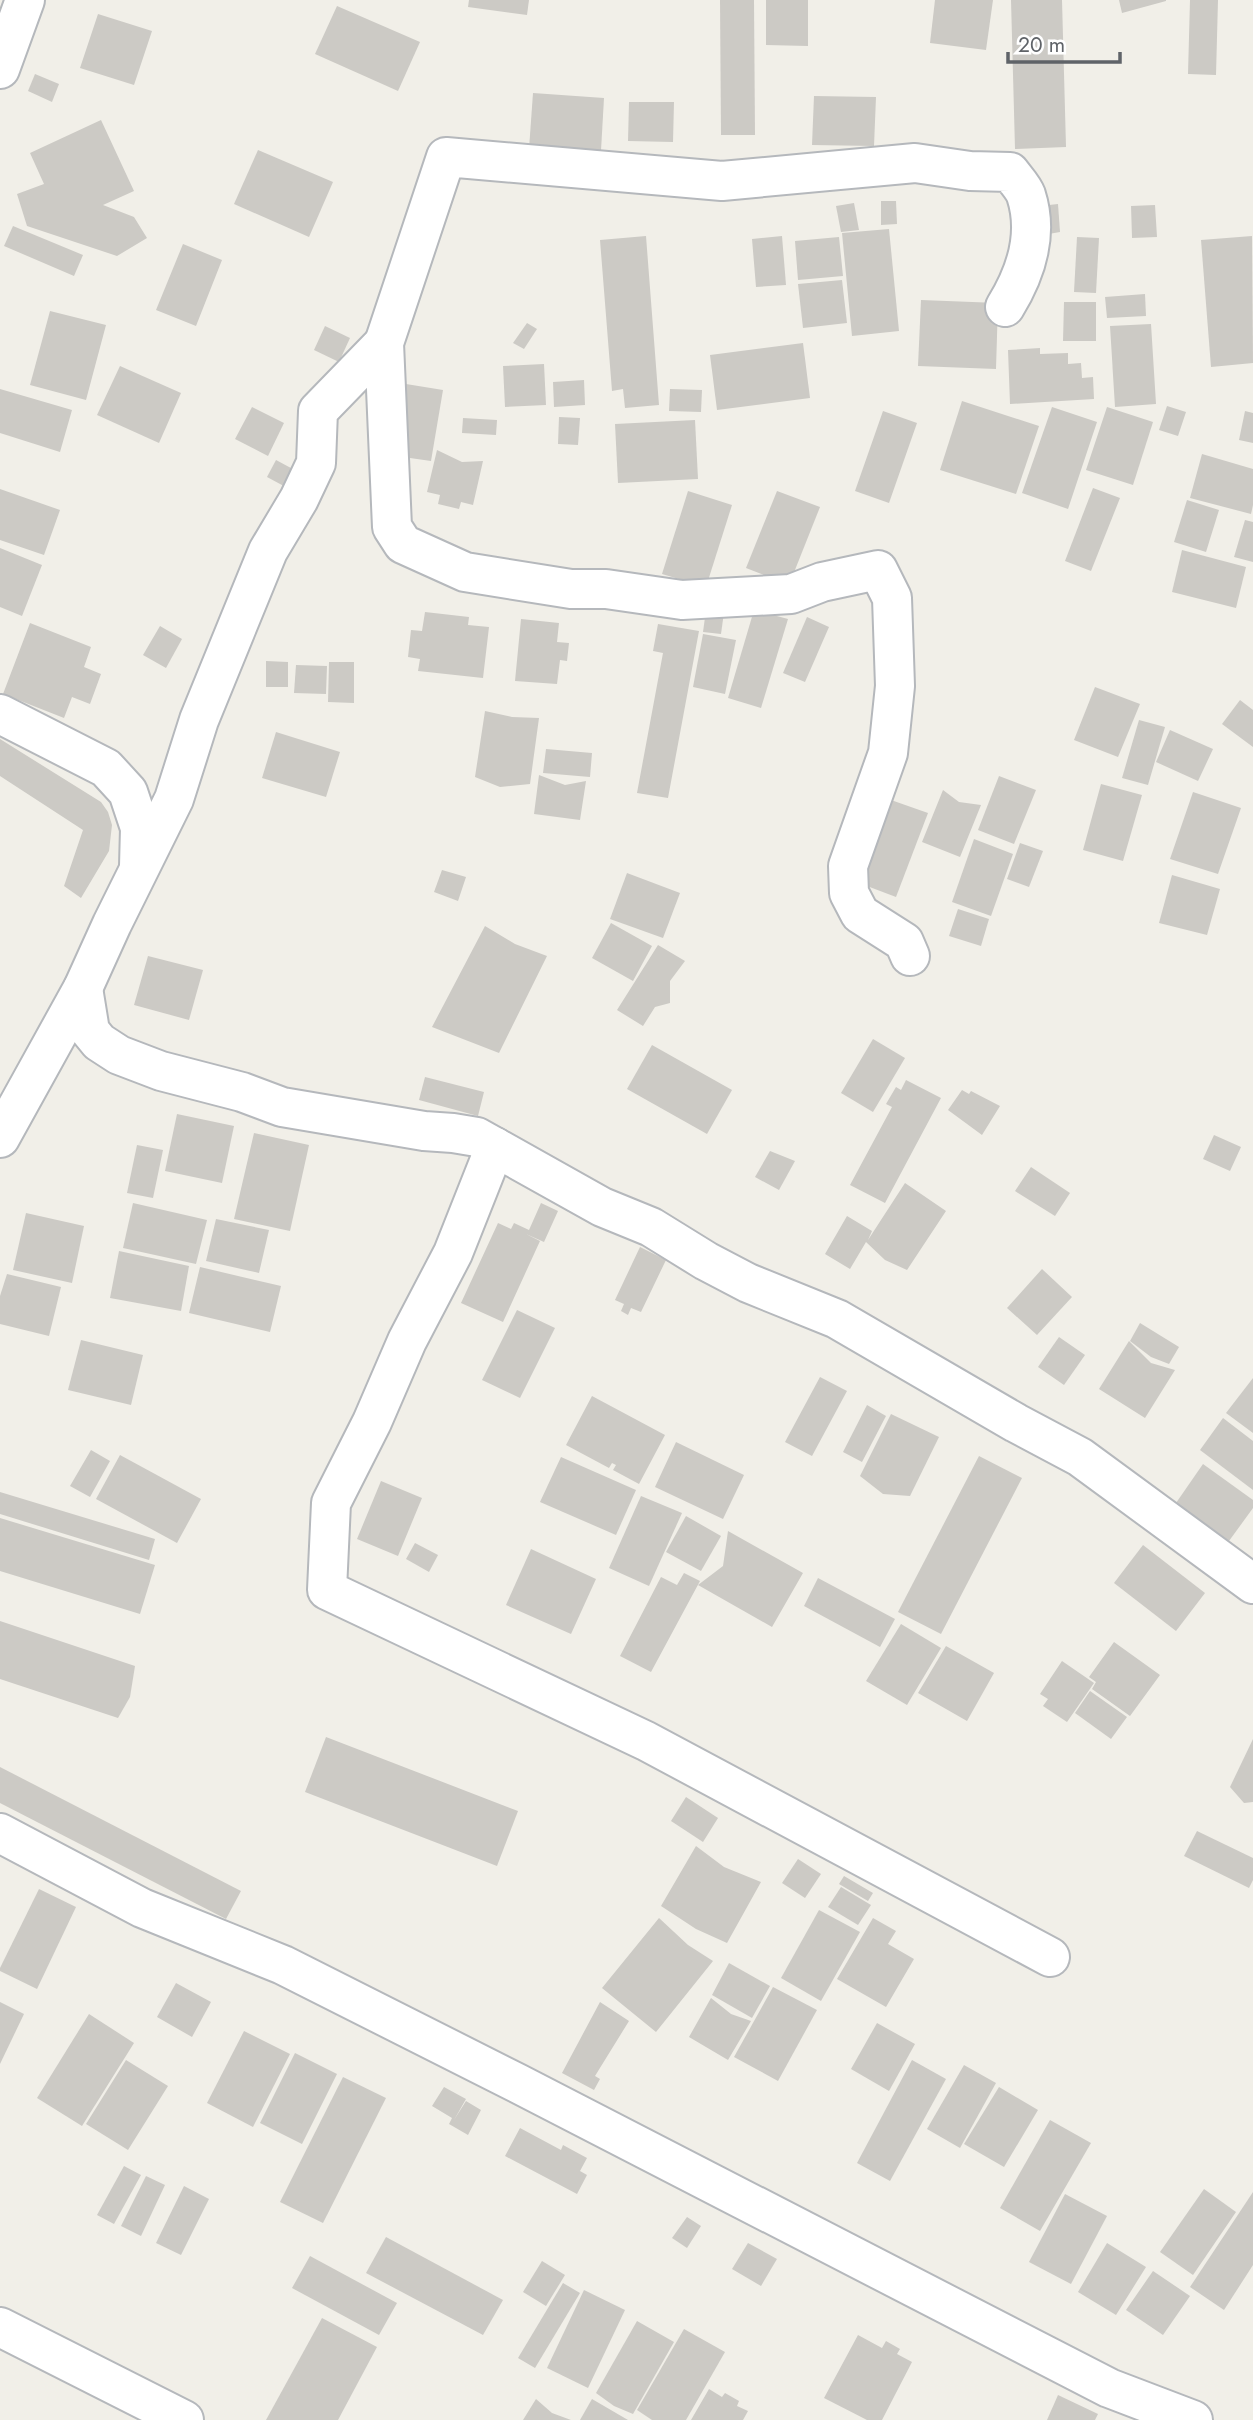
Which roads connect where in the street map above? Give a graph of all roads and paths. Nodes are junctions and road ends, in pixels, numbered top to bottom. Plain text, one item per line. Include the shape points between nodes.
1 (20, 1) edge
2 (0, 69) edge
3 (1005, 307) dead end
4 (384, 343) junction
5 (0, 714) edge
6 (138, 872) junction
7 (910, 956) dead end
8 (83, 988) junction
9 (0, 1138) edge
10 (495, 1147) junction
11 (1253, 1584) edge
12 (0, 1833) edge
13 (1050, 1957) dead end
14 (0, 2327) edge
15 (184, 2420) edge
16 (1193, 2420) edge

1 - 2 street
3 - 4 street via 1021,281 1031,225 1025,193 1010,172 970,172 915,163 722,181 446,157
4 - 6 street via 318,411 316,463 268,551 199,720 174,799
4 - 7 street via 392,527 403,544 465,572 682,600 792,594 878,570 891,598 895,686 888,753 848,866 849,893 860,914 904,942
5 - 6 street via 106,768 128,792 139,828
6 - 8 street
8 - 9 street
8 - 10 street via 90,1031 119,1055 282,1107 453,1133
10 - 11 street via 602,1207 652,1227 748,1283 837,1319 1080,1457
10 - 13 street via 453,1254 331,1503 327,1590 646,1741
12 - 16 street via 142,1908 307,1977 1109,2388
14 - 15 street

